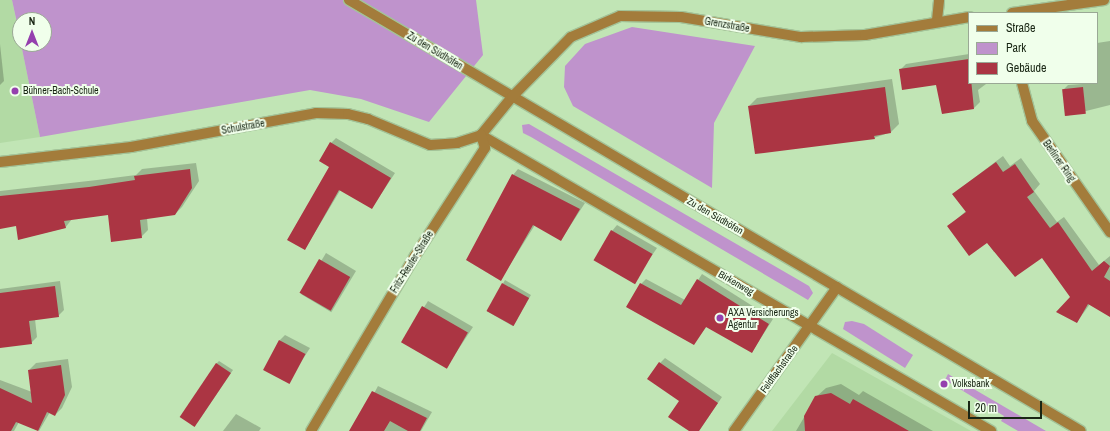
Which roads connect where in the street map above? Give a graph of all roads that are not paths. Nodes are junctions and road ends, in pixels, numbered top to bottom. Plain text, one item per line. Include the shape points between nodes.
1 (349, 0) edge
2 (939, 0) edge
3 (1104, 0) edge
4 (1019, 12) edge
5 (968, 17) edge
6 (937, 20) junction
7 (1022, 84) edge
8 (512, 96) junction
9 (482, 135) junction
10 (0, 162) edge
11 (1110, 232) edge
12 (837, 287) junction
13 (810, 326) junction
14 (311, 431) edge
15 (734, 431) edge
16 (991, 431) edge
17 (1081, 431) edge

1 - 8 street, Zu den Südhöfen
2 - 6 street
3 - 4 street
5 - 6 street, Grenzstraße
6 - 8 street, Grenzstraße via 865,35 801,37 681,17 620,16 571,37
7 - 11 street, Berliner Ring via 1032,121
8 - 9 street
8 - 12 street, Zu den Südhöfen
9 - 10 street, Schulstraße via 458,143 430,144 368,119 348,114 316,114 131,147
9 - 13 street, Birkenweg
9 - 14 street, Fritz-Reuter-Straße via 485,148 415,256
12 - 13 street, Feldflachstraße
12 - 17 street, Zu den Südhöfen
13 - 15 street, Feldflachstraße
13 - 16 street, Birkenweg

